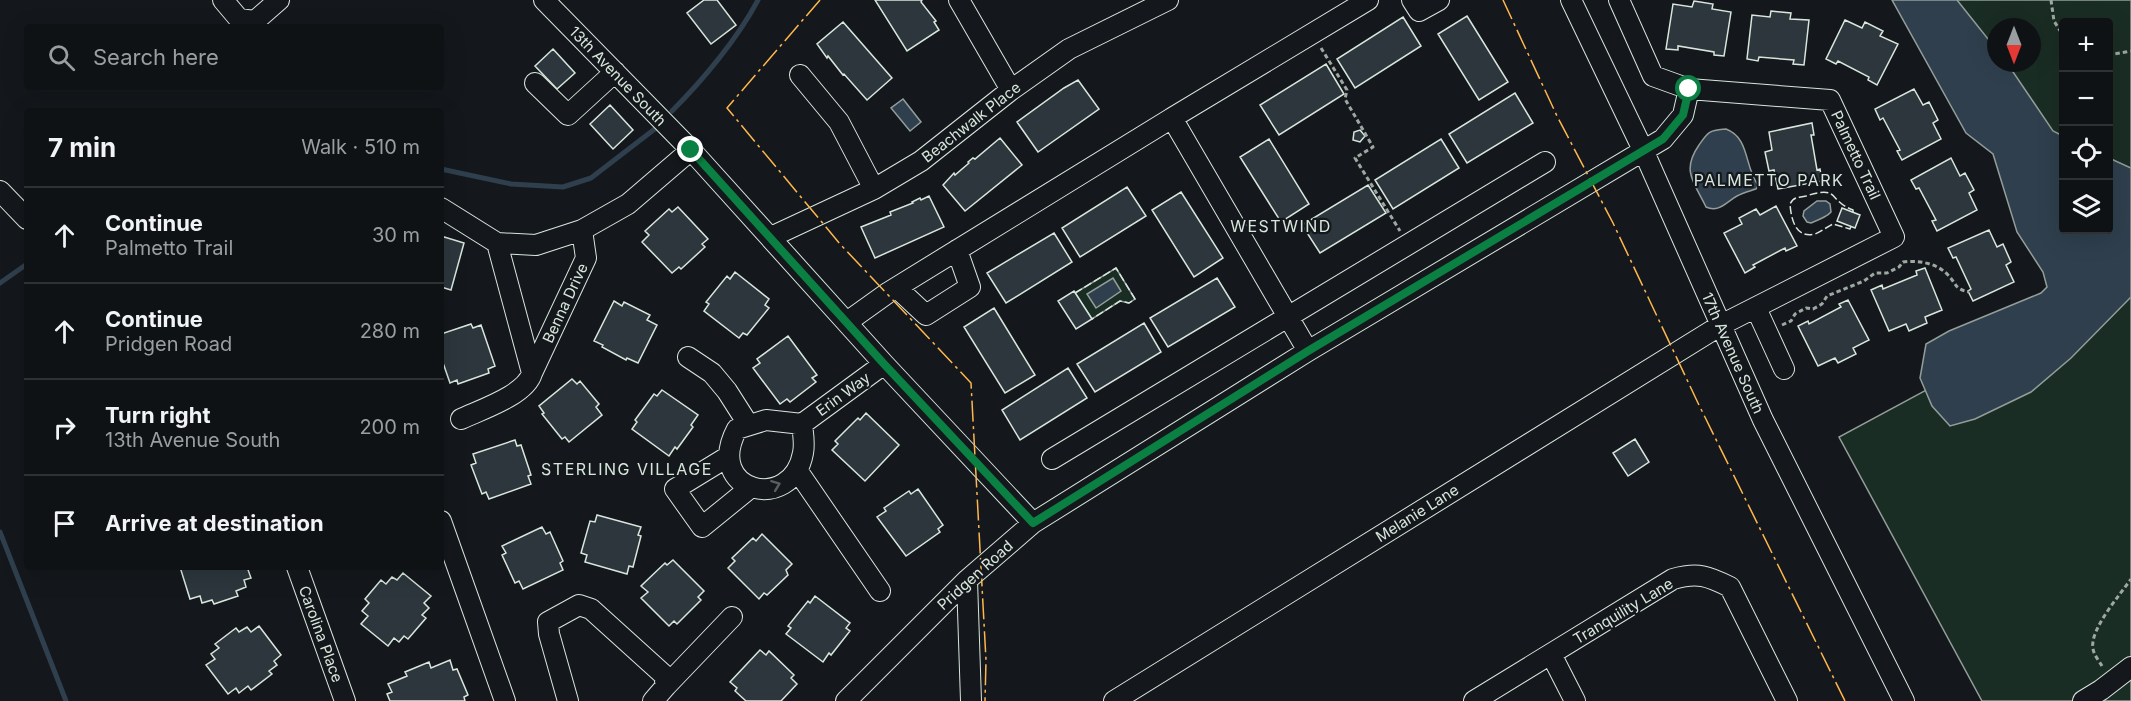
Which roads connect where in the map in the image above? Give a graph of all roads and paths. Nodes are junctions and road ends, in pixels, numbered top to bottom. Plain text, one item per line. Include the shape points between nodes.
1 (223, 0) edge
2 (279, 0) edge
3 (544, 0) edge
4 (958, 0) edge
5 (1368, 0) edge
6 (1412, 0) edge
7 (1439, 0) edge
8 (1571, 0) edge
9 (1619, 0) edge
10 (2051, 0) edge
11 (1157, 2) edge
12 (2059, 29) edge
13 (1312, 33) junction
14 (2131, 51) edge
15 (2113, 54) edge
16 (615, 72) junction
17 (800, 75) dead end
18 (536, 83) dead end
19 (1689, 89) junction
20 (1011, 90) junction
21 (1172, 118) junction
22 (691, 150) junction
23 (1644, 152) junction
24 (1545, 162) dead end
25 (874, 189) junction
26 (0, 191) edge
27 (444, 210) edge
28 (24, 216) edge
29 (582, 230) junction
30 (771, 237) junction
31 (497, 243) junction
32 (1408, 244) junction
33 (957, 250) junction
34 (897, 288) junction
35 (1969, 292) dead end
36 (1756, 308) junction
37 (1287, 316) junction
38 (848, 322) junction
39 (1720, 325) junction
40 (1767, 331) junction
41 (1308, 351) junction
42 (688, 357) dead end
43 (884, 364) junction
44 (1784, 369) dead end
45 (532, 374) junction
46 (461, 419) dead end
47 (748, 424) junction
48 (802, 424) junction
49 (729, 456) junction
50 (1052, 459) dead end
51 (797, 470) junction
52 (750, 488) junction
53 (1033, 523) junction
54 (444, 529) edge
55 (298, 570) edge
56 (2131, 579) edge
57 (967, 580) junction
58 (880, 591) dead end
59 (732, 617) dead end
60 (1551, 654) junction
61 (2131, 667) edge
62 (2108, 684) junction
63 (660, 694) edge
64 (975, 700) edge
65 (345, 701) edge
66 (505, 701) edge
67 (568, 701) edge
68 (846, 701) edge
69 (1114, 701) edge
70 (1474, 701) edge
71 (1575, 701) edge
72 (1787, 701) edge
73 (1904, 701) edge
74 (2083, 701) edge

1 - 2 street via 239,19 255,21
3 - 16 street, 13th Avenue South
4 - 20 street
5 - 13 street
6 - 7 street via 1419,11
8 - 23 street, 17th Avenue South
9 - 19 street via 1653,76
10 - 12 path
11 - 20 street, Beachwalk Place via 1069,49
13 - 21 street
13 - 32 path via 1347,90 1345,99 1373,147 1355,158
14 - 15 path
16 - 18 street via 568,115
16 - 22 street, 13th Avenue South
17 - 25 street via 839,122
19 - 23 street via 1683,115 1663,139
19 - 36 street, Palmetto Trail via 1830,100 1894,237
20 - 25 street, Beachwalk Place via 921,161
21 - 33 street
21 - 37 street
22 - 29 street via 628,204
22 - 30 street, 13th Avenue South
23 - 39 street, 17th Avenue South
23 - 41 street, Pridgen Road
24 - 32 street
25 - 30 street, Beachwalk Place
26 - 28 street
27 - 31 street
29 - 31 street via 536,245
29 - 45 street, Benna Drive via 586,258
30 - 38 street, 13th Avenue South
31 - 45 street, Benna Drive
32 - 37 street
33 - 34 street
33 - 34 street via 970,287 926,315
34 - 38 street
35 - 40 path via 1955,287 1942,270 1921,261 1903,262 1887,273 1875,273 1827,296 1822,304 1806,308 1791,321
36 - 39 street, Palmetto Trail
36 - 40 street
37 - 41 street
37 - 50 street
38 - 43 street, 13th Avenue South
39 - 69 street, Melanie Lane
39 - 73 street, 17th Avenue South via 1762,420
40 - 44 street
41 - 53 street, Pridgen Road
42 - 47 street via 712,373
43 - 48 street, Erin Way
43 - 53 street, 13th Avenue South
45 - 46 street, Benna Drive via 520,391
47 - 48 street, Erin Way via 766,420
47 - 49 street via 736,429
48 - 51 street, Erin Way via 804,451
49 - 52 street via 738,478
49 - 52 street via 675,489 702,526
52 -> 51 street via 771,489 783,484
51 - 58 street
53 - 57 street, Pridgen Road
54 - 66 street
55 - 65 street, Carolina Place
56 - 62 path via 2093,638 2093,649 2106,670
57 - 64 street
57 - 68 street, Pridgen Road
59 - 63 street
60 - 70 street, Tranquility Lane
60 - 71 street
60 - 72 street, Tranquility Lane via 1673,579 1692,574 1730,587
61 - 62 street
62 - 74 street
63 - 67 street via 664,675 591,609 579,605 548,622

